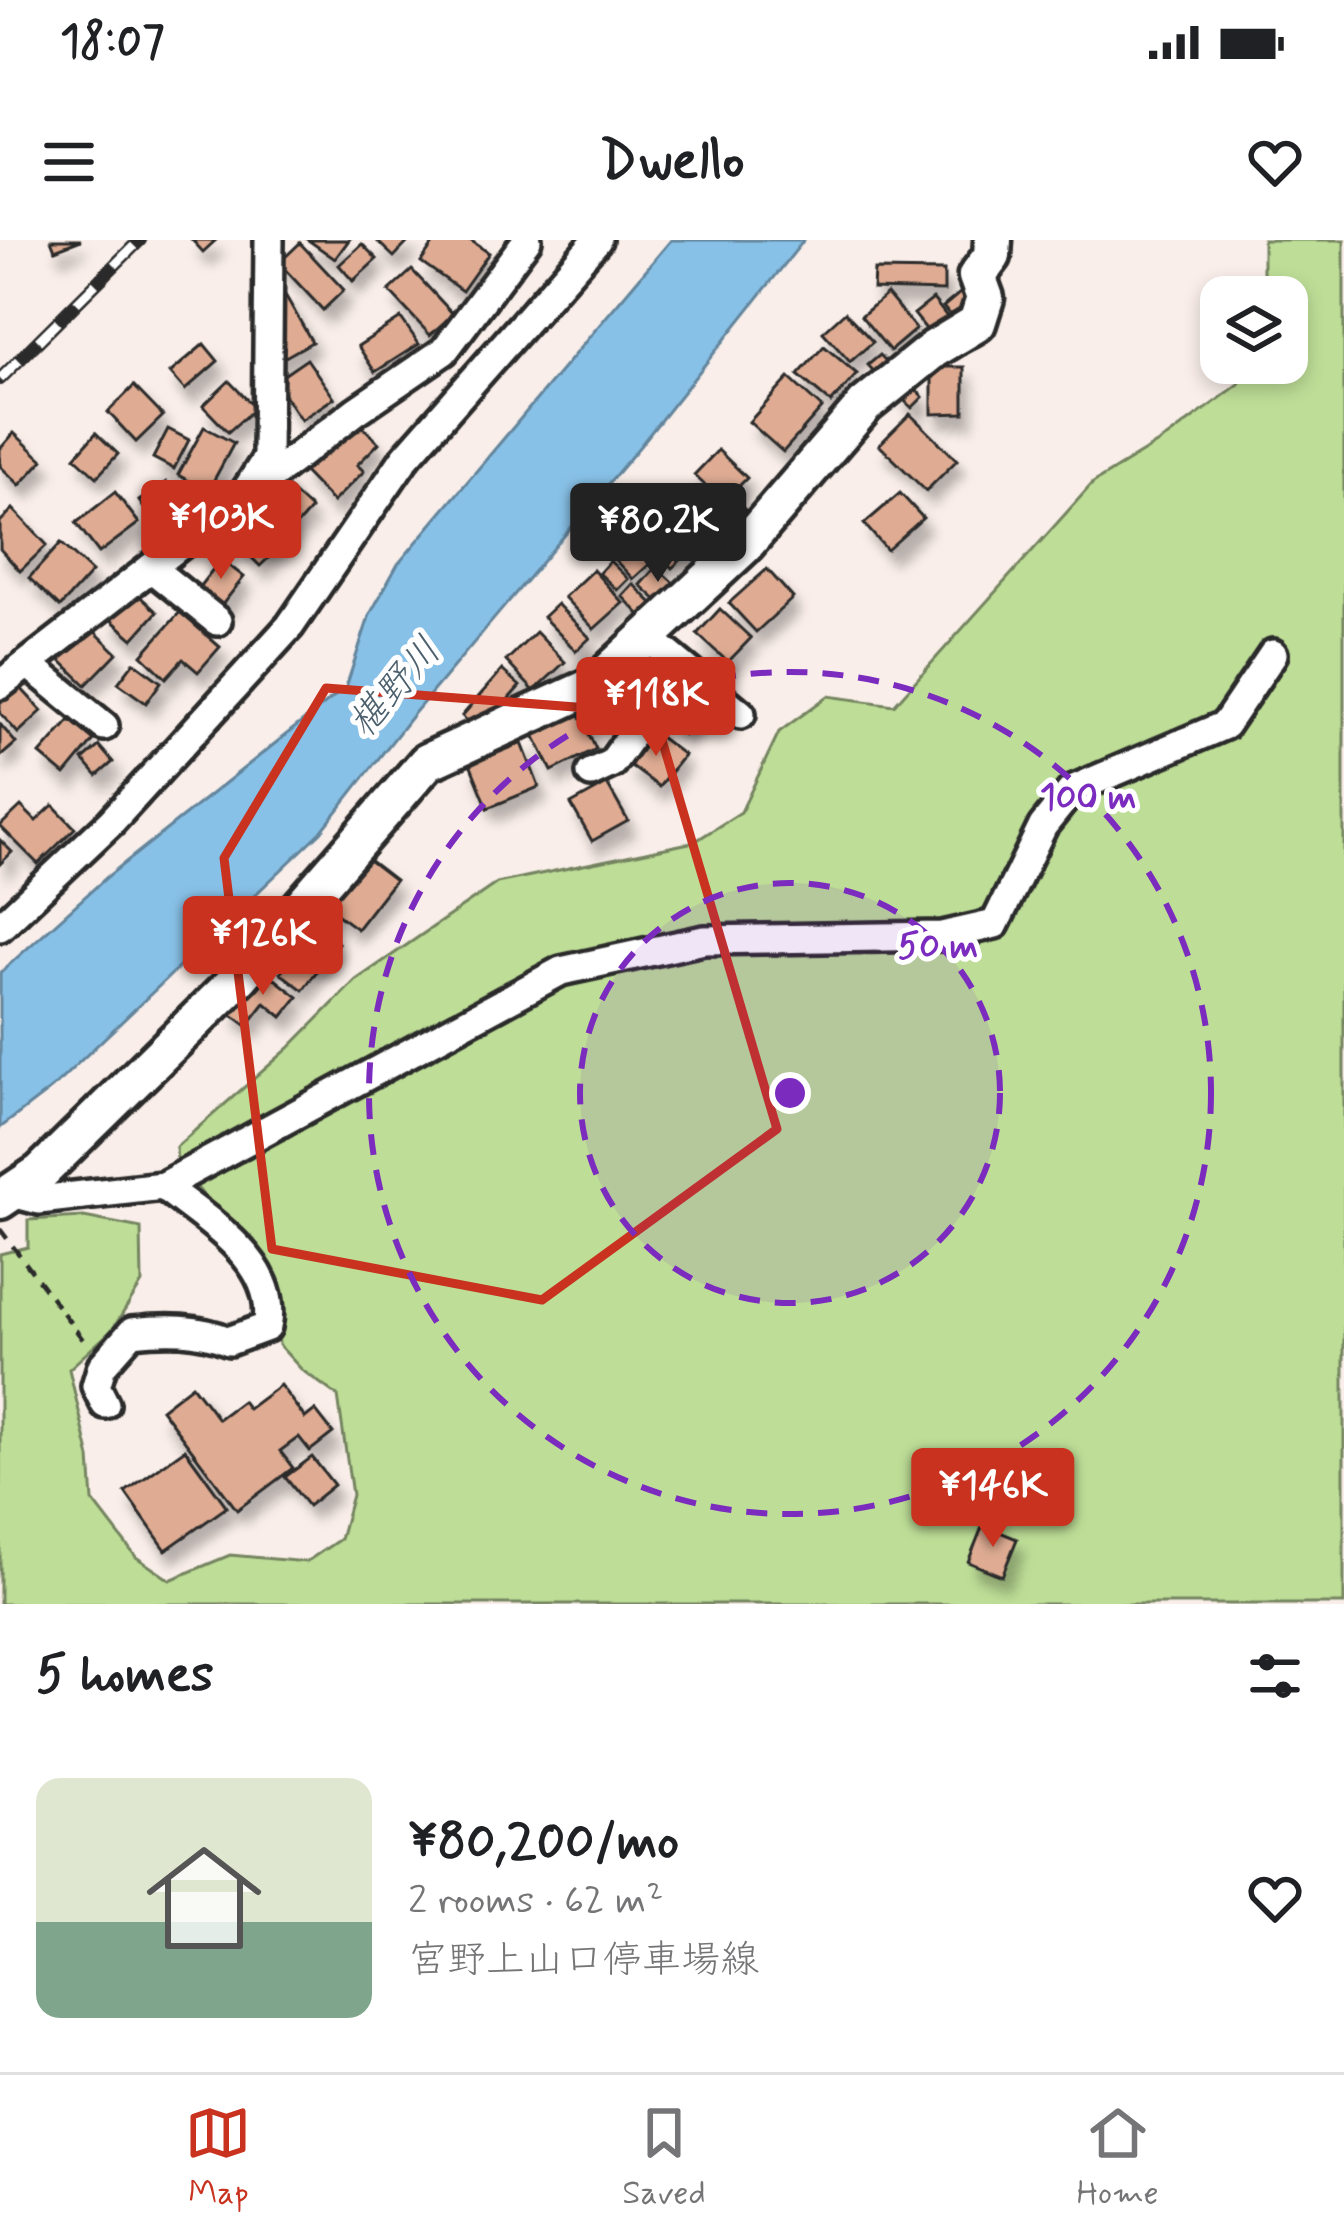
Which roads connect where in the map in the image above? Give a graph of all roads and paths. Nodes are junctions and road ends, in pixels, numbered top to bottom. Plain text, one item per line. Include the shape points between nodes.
1 (269, 240) edge
2 (527, 240) edge
3 (597, 240) edge
4 (993, 240) edge
5 (242, 497) junction
6 (151, 568) junction
7 (217, 621) dead end
8 (647, 637) junction
9 (1273, 654) dead end
10 (28, 664) junction
11 (595, 685) junction
12 (0, 686) edge
13 (741, 714) dead end
14 (104, 726) dead end
15 (610, 773) dead end
16 (0, 927) edge
17 (164, 1186) junction
18 (6, 1197) edge
19 (0, 1229) edge
20 (102, 1366) junction
21 (105, 1404) dead end

1 - 5 street via 267,458
2 - 5 street via 444,351
3 - 16 street via 405,458 290,626 111,822
4 - 8 main road via 977,276 985,298 977,323 865,405 744,546
5 - 6 street
6 - 7 street
6 - 10 street
8 - 11 main road
8 - 13 street
9 - 17 street via 1225,725 1072,790 1043,826 995,924 942,936 704,940 561,971
10 - 12 street
10 - 14 street
11 - 15 street via 641,722
11 - 18 main road via 427,762 240,977
17 - 18 street
17 - 20 street via 238,1246 272,1304 266,1327 229,1341 132,1331
19 - 20 path
20 - 21 street via 96,1386

